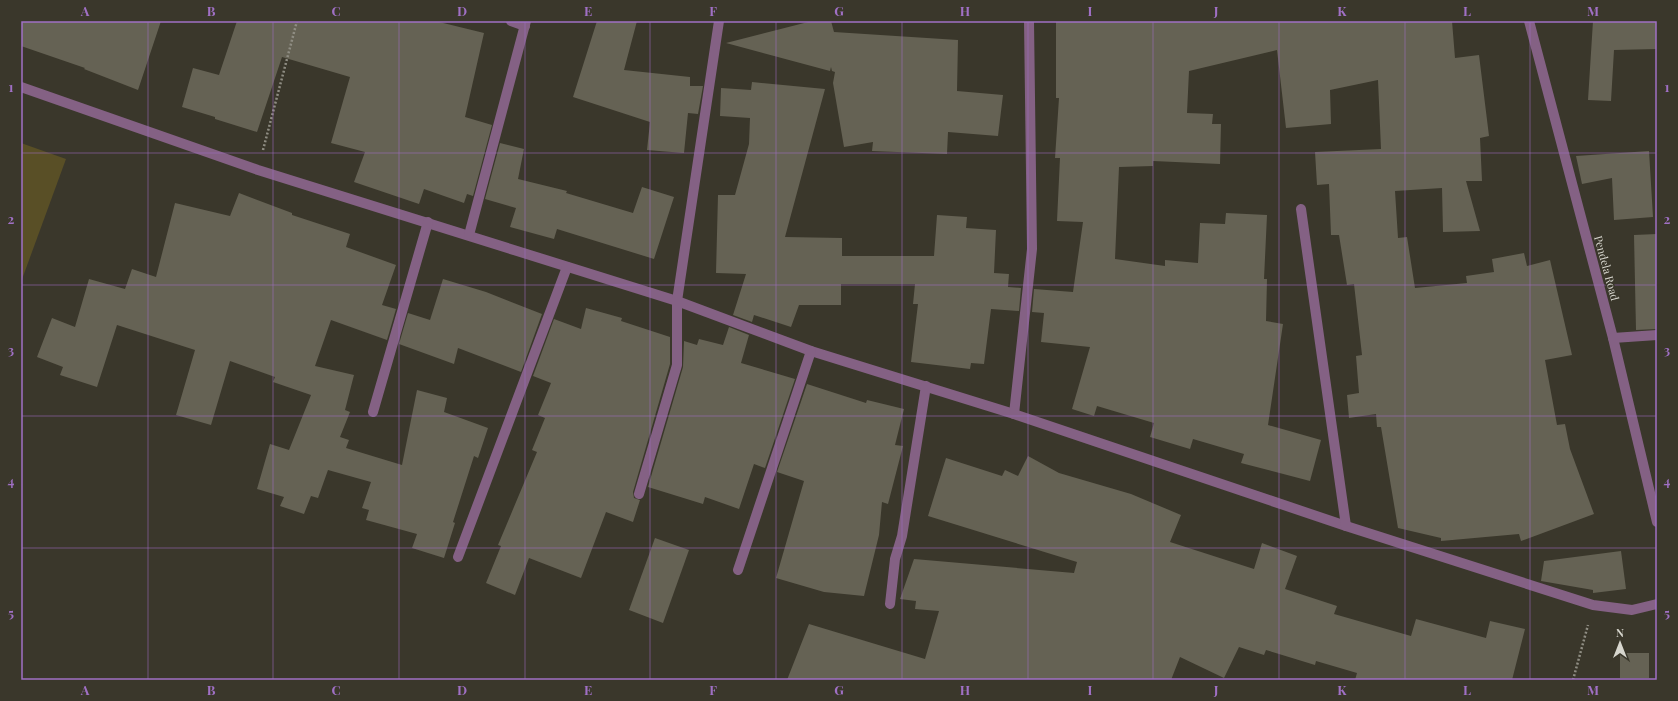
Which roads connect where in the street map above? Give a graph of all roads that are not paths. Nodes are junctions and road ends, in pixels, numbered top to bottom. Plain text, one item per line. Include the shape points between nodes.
1 (510, 21) edge
2 (719, 21) edge
3 (1029, 21) edge
4 (1529, 21) edge
5 (525, 23) edge
6 (21, 87) edge
7 (1301, 209) dead end
8 (428, 222) junction
9 (468, 235) junction
10 (567, 267) junction
11 (677, 301) junction
12 (1657, 335) edge
13 (1613, 338) junction
14 (811, 351) junction
15 (926, 386) junction
16 (373, 412) dead end
17 (1014, 414) junction
18 (639, 494) dead end
19 (1657, 522) edge
20 (1346, 526) junction
21 (458, 557) dead end
22 (738, 570) dead end
23 (890, 604) dead end
24 (1657, 604) edge

1 - 5 street
2 - 11 street
3 - 17 street via 1032,249
4 - 13 street, Pendela Road
5 - 9 street
6 - 8 street via 258,170
7 - 20 street
8 - 9 street
8 - 16 street
9 - 10 street
10 - 11 street
10 - 21 street
11 - 14 street
11 - 18 street via 677,365
12 - 13 street
13 - 19 street, Pendela Road
14 - 15 street
14 - 22 street
15 - 17 street
15 - 23 street via 902,536 895,559
17 - 20 street
20 - 24 street via 1593,605 1632,610

